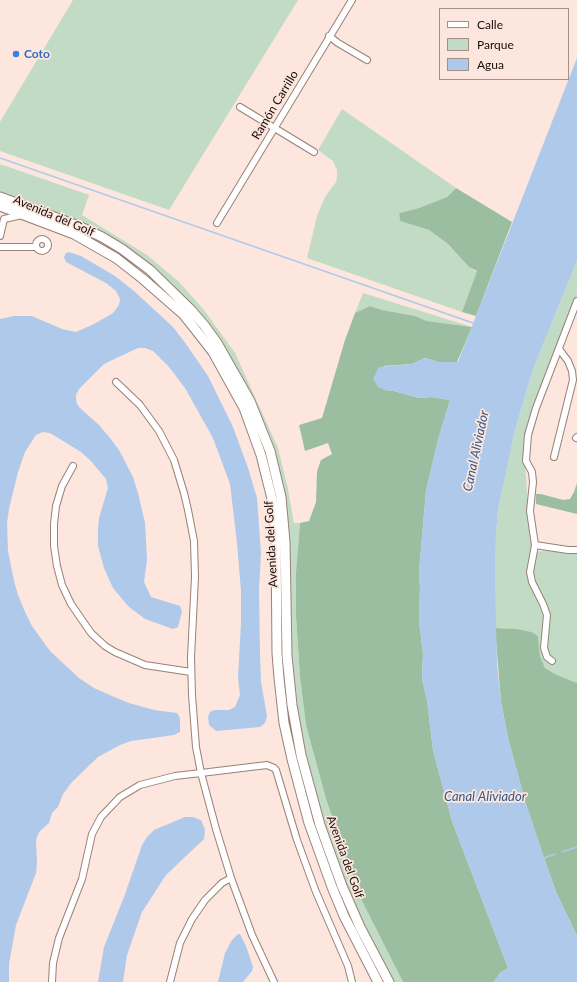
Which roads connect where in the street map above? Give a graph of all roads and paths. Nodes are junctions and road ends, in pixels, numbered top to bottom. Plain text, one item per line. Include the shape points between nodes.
1 (352, 0) edge
2 (330, 36) junction
3 (368, 60) dead end
4 (240, 107) dead end
5 (274, 128) junction
6 (314, 152) dead end
7 (1, 204) edge
8 (22, 215) junction
9 (2, 219) edge
10 (217, 222) dead end
11 (0, 236) edge
12 (0, 247) edge
13 (36, 247) dead end
14 (577, 301) edge
15 (559, 349) junction
16 (575, 370) edge
17 (116, 382) dead end
18 (554, 457) dead end
19 (73, 466) dead end
20 (535, 545) junction
21 (577, 550) edge
22 (552, 661) dead end
23 (191, 672) junction
24 (201, 773) junction
25 (231, 878) junction
26 (52, 982) edge
27 (170, 982) edge
28 (274, 982) edge
29 (352, 982) edge
30 (378, 982) edge
31 (389, 982) edge

1 - 2 street, Ramón Carrillo
2 - 3 street
2 - 5 street, Ramón Carrillo
4 - 5 street
5 - 6 street
5 - 10 street, Ramón Carrillo
7 - 8 street, Avenida del Golf
7 - 31 street, Avenida del Golf via 81,227 102,237 150,270 204,325 250,401 270,451 281,497 285,542 287,656 301,755 320,825 339,879
8 - 9 street
8 - 30 street, Avenida del Golf via 74,234 116,258 144,279 183,314 213,352 244,408 261,454 272,499 276,540 277,653 284,723 292,759 309,824 332,887
9 - 11 street
12 - 13 street
14 - 15 street
15 - 16 street
15 - 20 street via 528,435 526,461 532,472 530,511
16 - 18 street
17 - 23 street via 140,405 159,431 174,460 184,493 192,527 195,559
19 - 23 street via 62,486 56,506 54,533 59,575 77,614 90,633 115,652 145,665
20 - 21 street
20 - 22 street via 530,572 547,615 544,648 547,657
23 - 24 street via 192,711
24 - 25 street
24 - 26 street via 175,776 140,785 120,797 101,817 92,834 81,883 59,938
24 - 29 street via 267,766 276,770 295,836 348,966
25 - 27 street via 213,892 192,919 180,943
25 - 28 street via 252,935

